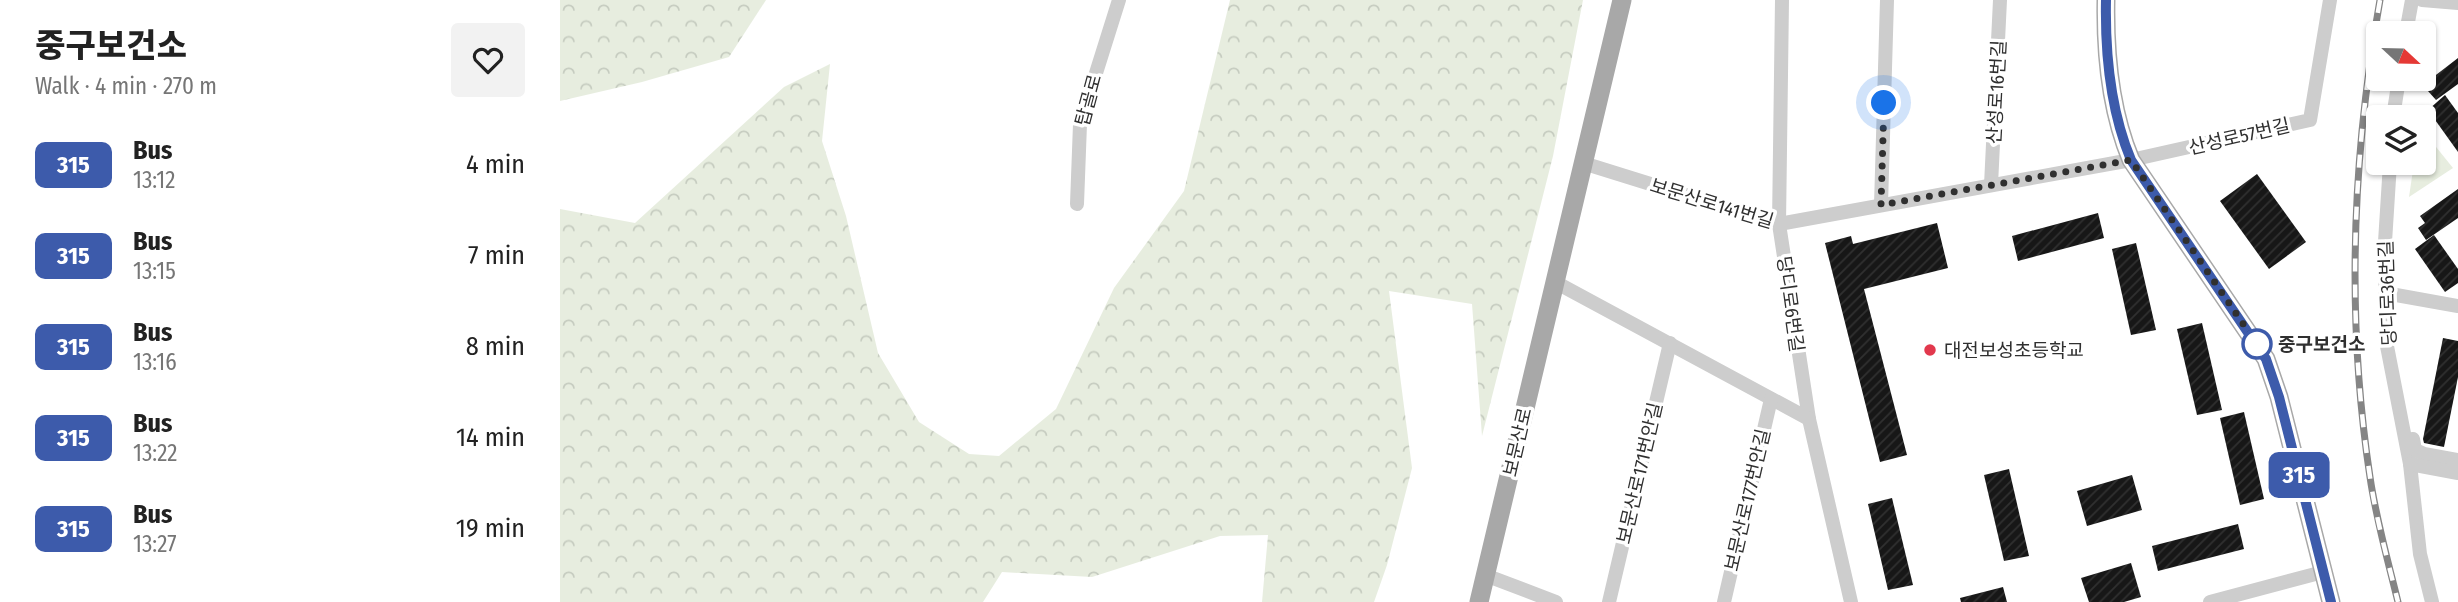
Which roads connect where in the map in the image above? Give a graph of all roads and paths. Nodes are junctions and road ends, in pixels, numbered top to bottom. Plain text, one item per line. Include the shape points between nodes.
1 (1119, 0) edge
2 (1622, 0) edge
3 (1782, 0) edge
4 (1887, 0) edge
5 (2000, 0) edge
6 (2106, 0) edge
7 (2330, 0) edge
8 (2412, 0) edge
9 (2423, 0) edge
10 (2458, 3) edge
11 (2408, 21) edge
12 (2131, 160) junction
13 (1583, 163) junction
14 (2390, 175) edge
15 (1992, 185) junction
16 (1077, 204) dead end
17 (1881, 205) junction
18 (1779, 225) junction
19 (1555, 282) junction
20 (2385, 293) junction
21 (2433, 293) dead end
22 (2458, 303) edge
23 (1670, 343) junction
24 (1771, 399) junction
25 (1809, 419) junction
26 (2413, 439) dead end
27 (2458, 460) edge
28 (2410, 464) junction
29 (2458, 473) edge
30 (2323, 572) junction
31 (1485, 575) junction
32 (1479, 602) edge
33 (1556, 602) edge
34 (1609, 602) edge
35 (1724, 602) edge
36 (1852, 602) edge
37 (2210, 602) edge
38 (2331, 602) edge
39 (2432, 602) edge

1 - 16 street, 탑골로 via 1080,124
2 - 13 main road, 보문산로
3 - 18 street, 당디로6번길
4 - 17 street
5 - 15 street, 산성로16번길
6 - 12 main road via 2107,48 2122,138
7 - 12 street, 산성로57번길 via 2309,120
8 - 11 street
9 - 10 street
12 - 15 street, 보문산로141번길
12 - 30 main road via 2266,359
13 - 18 street, 보문산로141번길
13 - 19 main road, 보문산로
14 - 20 street, 당디로36번길
15 - 17 street, 보문산로141번길
17 - 18 street, 보문산로141번길
18 - 25 street, 당디로6번길
19 - 23 street
19 - 31 main road, 보문산로
20 - 22 street
20 - 28 street, 당디로36번길 via 2386,341
21 - 22 street
23 - 24 street
23 - 34 street, 보문산로171번안길
24 - 25 street
24 - 35 street, 보문산로177번안길
25 - 36 street, 당디로6번길
26 - 27 street via 2416,450 2424,454
28 - 29 street
28 - 39 street, 당디로36번길 via 2420,554
30 - 37 street
30 - 38 main road
31 - 32 main road, 보문산로
31 - 33 street

